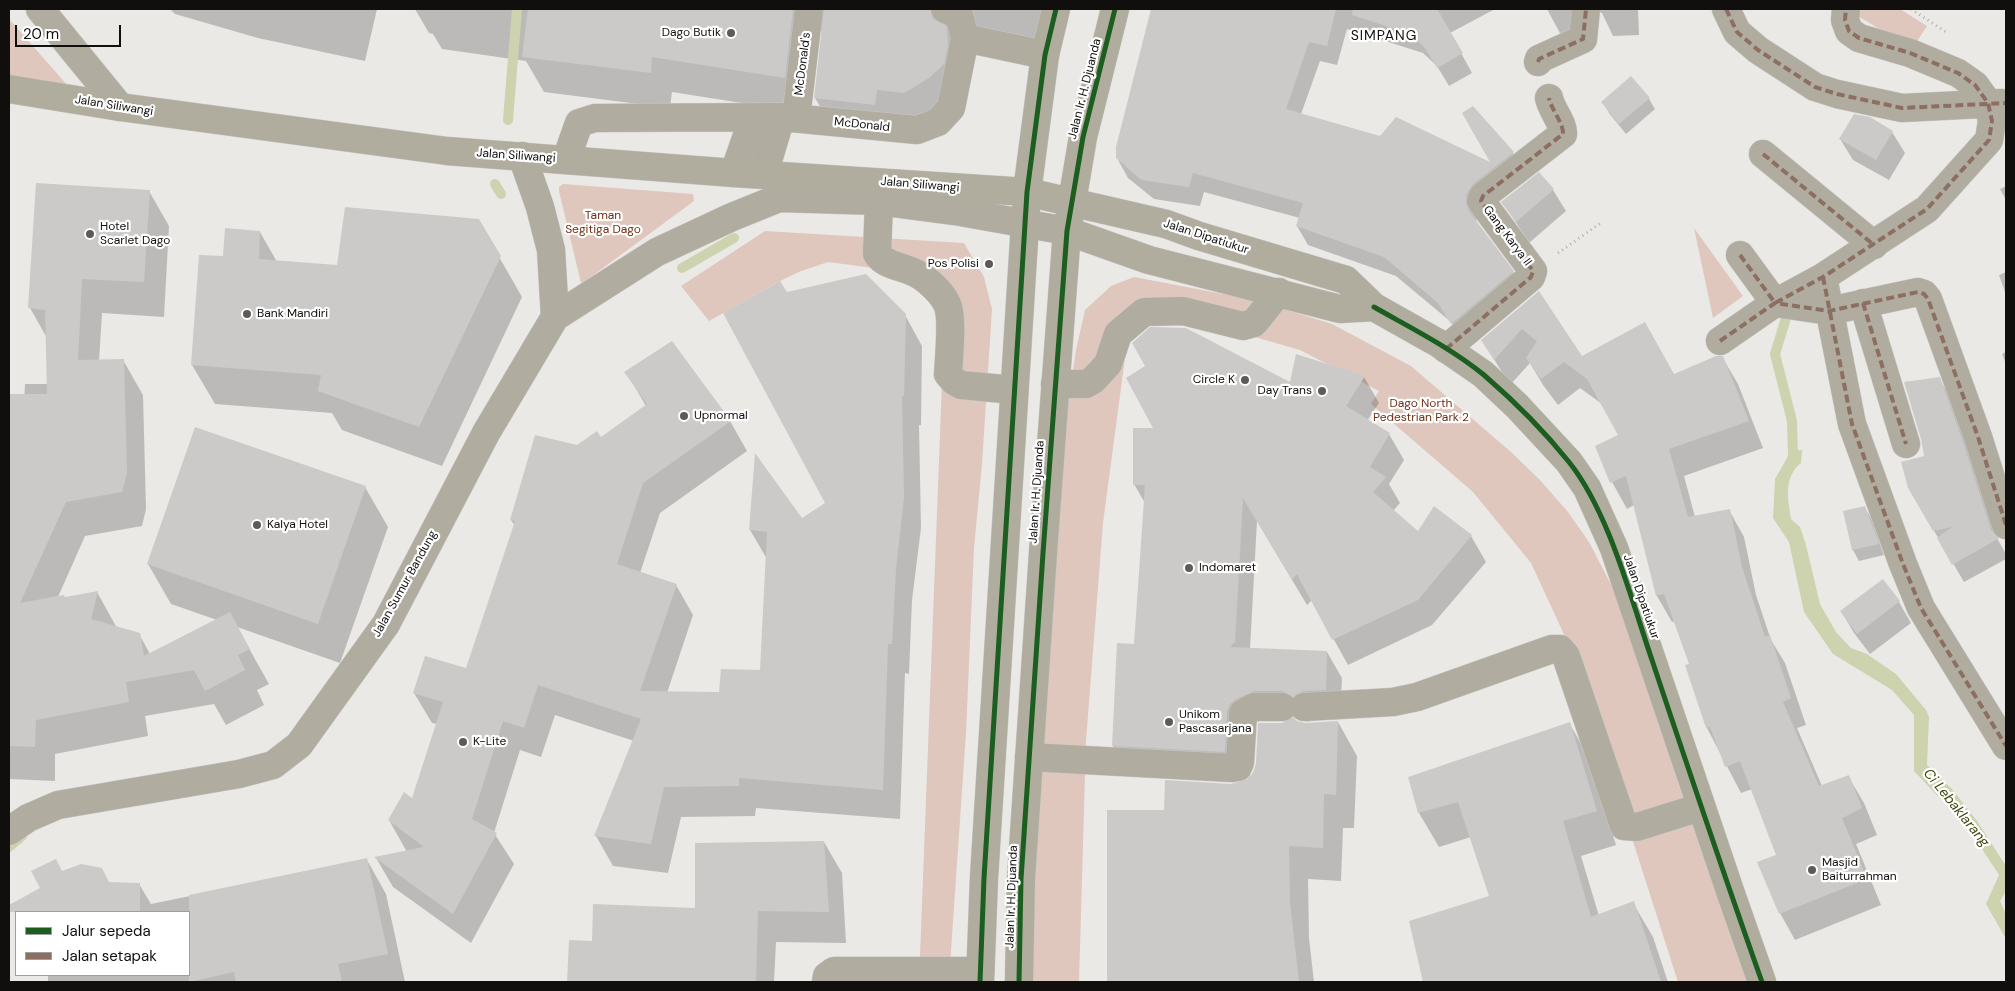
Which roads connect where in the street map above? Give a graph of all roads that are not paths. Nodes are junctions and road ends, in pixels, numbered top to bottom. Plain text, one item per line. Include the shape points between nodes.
1 (40, 9) edge
2 (809, 9) edge
3 (946, 9) edge
4 (1056, 9) edge
5 (1115, 9) edge
6 (1586, 9) edge
7 (1726, 9) edge
8 (1846, 9) edge
9 (965, 38) junction
10 (1044, 55) junction
11 (1538, 62) dead end
12 (9, 89) edge
13 (1549, 98) dead end
14 (1997, 103) edge
15 (120, 107) junction
16 (753, 118) junction
17 (789, 118) junction
18 (1763, 154) dead end
19 (522, 156) junction
20 (566, 160) junction
21 (734, 173) junction
22 (764, 174) junction
23 (1027, 192) junction
24 (879, 201) junction
25 (1072, 201) junction
26 (1025, 224) junction
27 (1068, 231) junction
28 (1874, 245) junction
29 (1740, 255) dead end
30 (1823, 276) junction
31 (1279, 292) junction
32 (1775, 302) junction
33 (1863, 303) junction
34 (1374, 307) junction
35 (1829, 311) junction
36 (555, 317) junction
37 (1720, 341) dead end
38 (1446, 349) junction
39 (1055, 384) junction
40 (1014, 390) junction
41 (1906, 444) dead end
42 (2006, 525) edge
43 (2006, 746) edge
44 (1029, 757) junction
45 (1701, 806) junction
46 (9, 832) edge
47 (980, 977) edge
48 (826, 982) edge
49 (1019, 982) edge
50 (1762, 982) edge

1 - 15 street
2 - 17 street, McDonald's
3 - 9 street via 959,15
4 - 10 main road
5 - 25 main road, Jalan Ir. H. Djuanda via 1083,137
6 - 11 street via 1583,39 1539,58
7 - 14 street via 1737,32 1758,50 1815,87 1902,108
8 - 14 street via 1849,32 1958,73
9 - 10 street
9 - 17 street, McDonald via 951,108 938,122 917,130
10 - 23 main road
12 - 15 main road, Jalan Siliwangi
13 - 38 street, Gang Karya II via 1563,134 1483,196 1481,201 1532,270 1531,277
14 - 28 street via 1989,140 1927,209
15 - 19 main road, Jalan Siliwangi via 447,151
16 - 17 street, McDonald
16 - 20 street, McDonald via 595,118 579,123
16 - 21 street
17 - 22 street, McDonald's
18 - 28 street
19 - 20 main road, Jalan Siliwangi
19 - 36 street via 551,250
20 - 21 main road, Jalan Siliwangi
21 - 22 main road, Jalan Siliwangi
22 - 23 main road, Jalan Siliwangi
23 - 25 main road, Jalan Dipatiukur
23 - 26 main road
24 - 26 street, Jalan Siliwangi
24 - 36 street, Jalan Siliwangi via 779,198 657,252
24 - 40 street via 877,254 887,263 916,272 948,305 948,374 961,385
25 - 27 main road, Jalan Ir. H. Djuanda
25 - 34 main road, Jalan Dipatiukur via 1166,224 1346,280
26 - 27 street, Jalan Siliwangi
26 - 40 main road
27 - 31 main road via 1149,260
27 - 39 main road, Jalan Ir. H. Djuanda
28 - 30 street
29 - 32 street
30 - 32 street
30 - 35 street
31 - 34 main road via 1340,309
31 - 39 street via 1254,323 1243,326 1183,310 1144,312 1118,334 1108,364 1094,380 1086,384
32 - 35 street
32 - 37 street
33 - 35 street
33 - 41 street
33 - 42 street via 1918,292 1928,299
34 - 38 main road, Jalan Dipatiukur
35 - 43 street via 1852,424 1903,564 1922,608
36 - 46 street, Jalan Sumur Bandung via 486,433 386,624 299,745 273,765 240,774 58,805 28,818
38 - 45 main road, Jalan Dipatiukur via 1483,374 1517,406 1569,462 1587,488 1614,548
39 - 44 main road, Jalan Ir. H. Djuanda
40 - 47 main road
44 - 45 street via 1238,767 1243,713 1254,707 1393,702 1560,649 1566,656 1624,826 1637,827
44 - 49 main road, Jalan Ir. H. Djuanda via 1021,879
45 - 50 main road, Jalan Dipatiukur
47 - 48 street via 834,972 827,976

